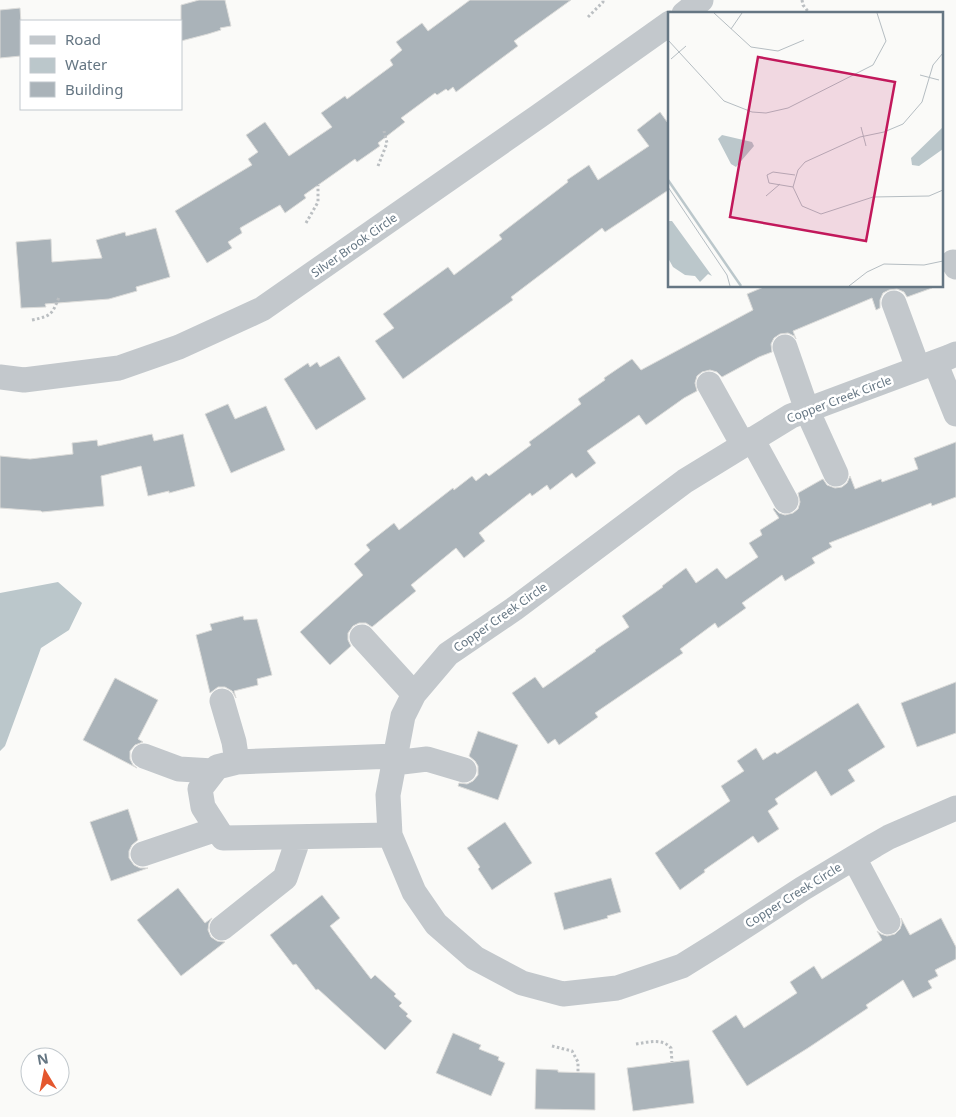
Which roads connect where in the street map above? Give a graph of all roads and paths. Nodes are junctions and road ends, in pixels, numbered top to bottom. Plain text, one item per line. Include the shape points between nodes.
1 (603, 0) edge
2 (701, 0) edge
3 (802, 0) edge
4 (686, 12) edge
5 (808, 12) edge
6 (588, 17) dead end
7 (668, 24) edge
8 (384, 131) dead end
9 (378, 166) dead end
10 (318, 185) dead end
11 (306, 223) dead end
12 (59, 297) dead end
13 (894, 303) dead end
14 (32, 320) dead end
15 (785, 347) dead end
16 (936, 362) edge
17 (0, 377) edge
18 (709, 384) dead end
19 (807, 410) junction
20 (956, 414) edge
21 (748, 442) junction
22 (836, 474) dead end
23 (786, 501) dead end
24 (362, 637) dead end
25 (414, 694) junction
26 (222, 701) dead end
27 (144, 756) dead end
28 (395, 759) junction
29 (237, 762) junction
30 (464, 770) dead end
31 (213, 771) junction
32 (955, 811) edge
33 (217, 829) junction
34 (390, 835) junction
35 (299, 837) junction
36 (143, 854) dead end
37 (854, 858) junction
38 (888, 922) dead end
39 (222, 928) dead end
40 (636, 1044) dead end
41 (552, 1046) dead end
42 (672, 1062) dead end
43 (578, 1072) dead end

1 - 6 path
2 - 4 street
3 - 5 path
7 - 17 street, Silver Brook Circle via 262,309 179,347 119,368 24,380
8 - 9 path via 387,143
10 - 11 path via 318,202
12 - 14 path via 48,316
13 - 16 street
15 - 19 street
16 - 19 street, Copper Creek Circle
16 - 20 street
18 - 21 street
19 - 21 street, Copper Creek Circle
19 - 22 street
21 - 23 street
21 - 25 street, Copper Creek Circle via 685,481 514,609 448,654
24 - 25 street
25 - 28 street, Copper Creek Circle via 404,716
26 - 29 street
27 - 31 street via 179,769
28 - 29 street
28 - 30 street via 428,759
28 - 34 street, Copper Creek Circle via 388,795
29 - 31 street
31 - 33 street via 200,789 203,807
32 - 37 street, Copper Creek Circle via 888,837
33 - 35 street via 223,838
33 - 36 street
34 - 35 street
34 - 37 street, Copper Creek Circle via 414,892 436,924 474,958 522,984 563,994 617,988 682,966
35 - 39 street via 285,878
37 - 38 street
40 - 42 path via 666,1043 671,1048
41 - 43 path via 572,1051 578,1062

